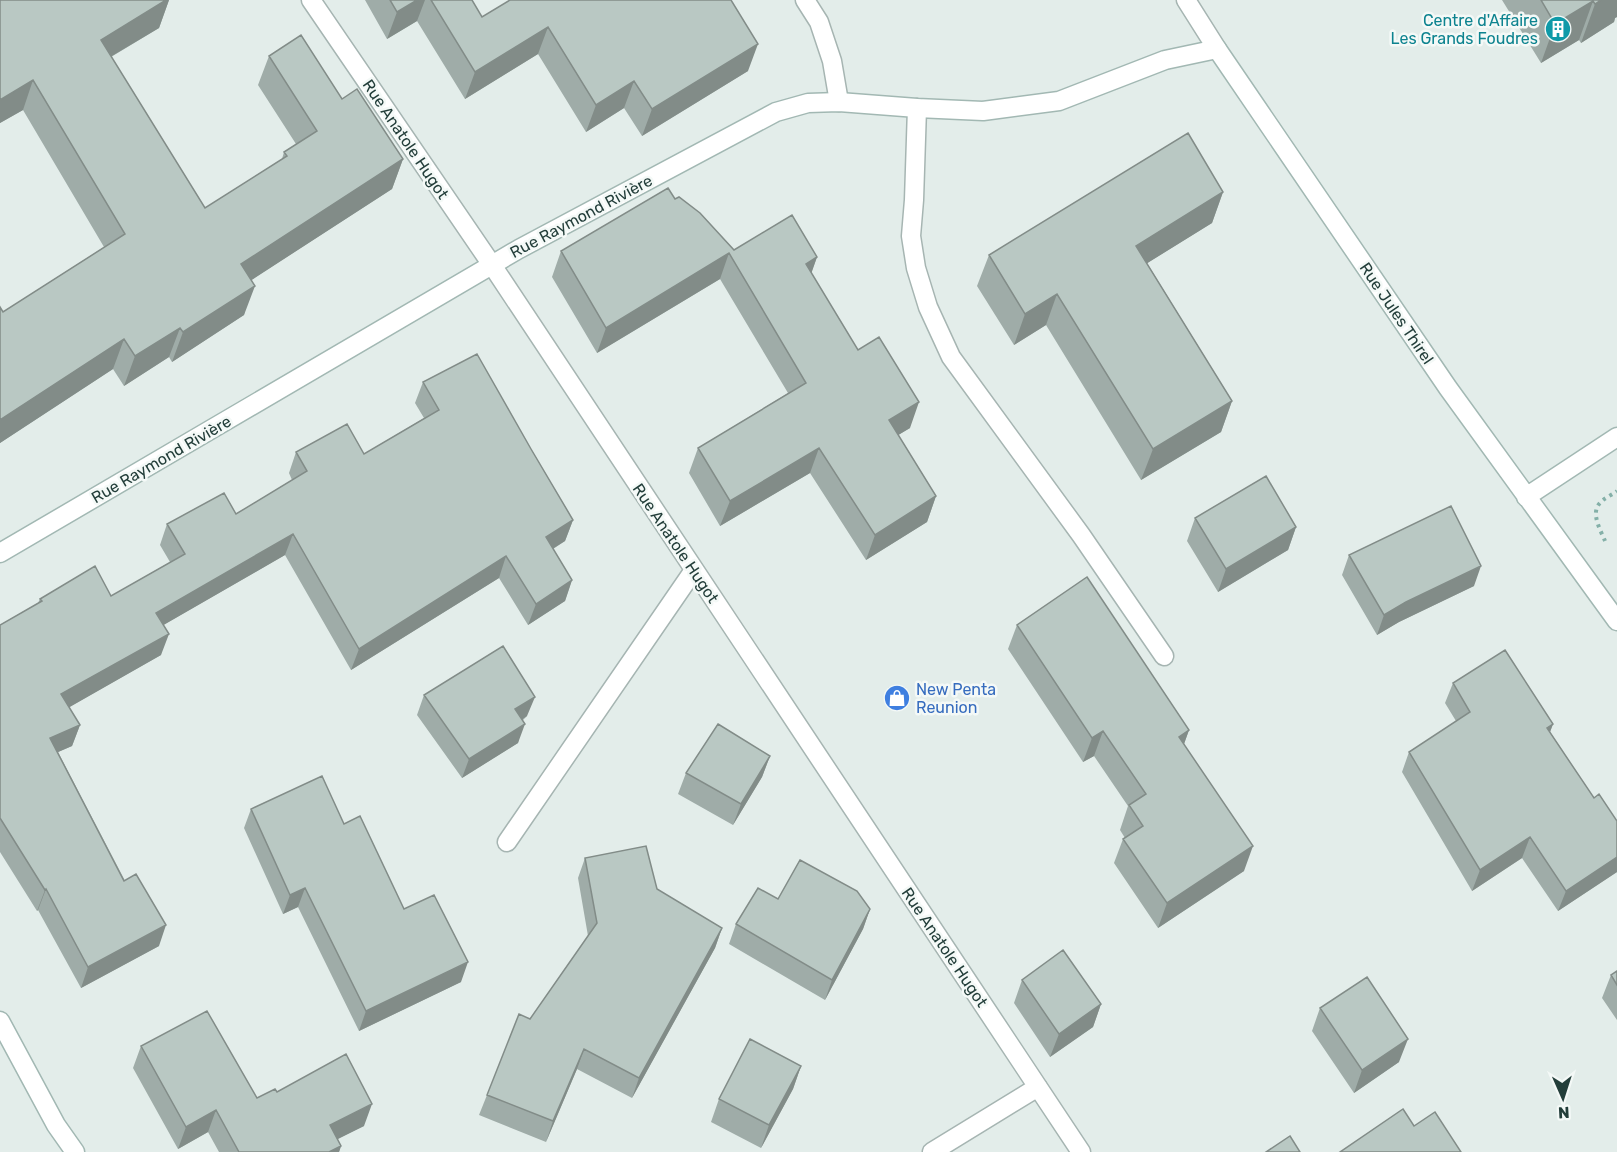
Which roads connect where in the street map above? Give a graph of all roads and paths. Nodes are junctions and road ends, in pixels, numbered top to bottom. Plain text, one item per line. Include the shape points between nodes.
1 (311, 0) edge
2 (805, 0) edge
3 (1186, 0) edge
4 (1217, 49) junction
5 (839, 102) junction
6 (917, 108) junction
7 (492, 265) junction
8 (1617, 437) edge
9 (1617, 491) edge
10 (1526, 497) junction
11 (1609, 549) dead end
12 (0, 554) edge
13 (694, 570) junction
14 (1617, 621) edge
15 (1164, 656) dead end
16 (507, 842) dead end
17 (0, 1021) edge
18 (1038, 1087) junction
19 (75, 1152) edge
20 (932, 1152) edge
21 (1081, 1152) edge

1 - 7 street, Rue Anatole Hugot
2 - 5 street via 819,22 832,61
3 - 4 street, Rue Jules Thirel
4 - 6 street, Rue Raymond Rivière via 1165,60 1059,101 983,111
4 - 10 street, Rue Jules Thirel
5 - 6 street, Rue Raymond Rivière
5 - 7 street, Rue Raymond Rivière via 808,103 776,112
6 - 15 street via 911,236 928,307 951,357
7 - 12 street, Rue Raymond Rivière
7 - 13 street, Rue Anatole Hugot
8 - 10 street
9 - 11 path via 1598,504 1596,510 1597,523
10 - 14 street, Rue Jules Thirel
13 - 16 street
13 - 18 street, Rue Anatole Hugot
17 - 19 street via 56,1125
18 - 20 street
18 - 21 street, Rue Anatole Hugot

